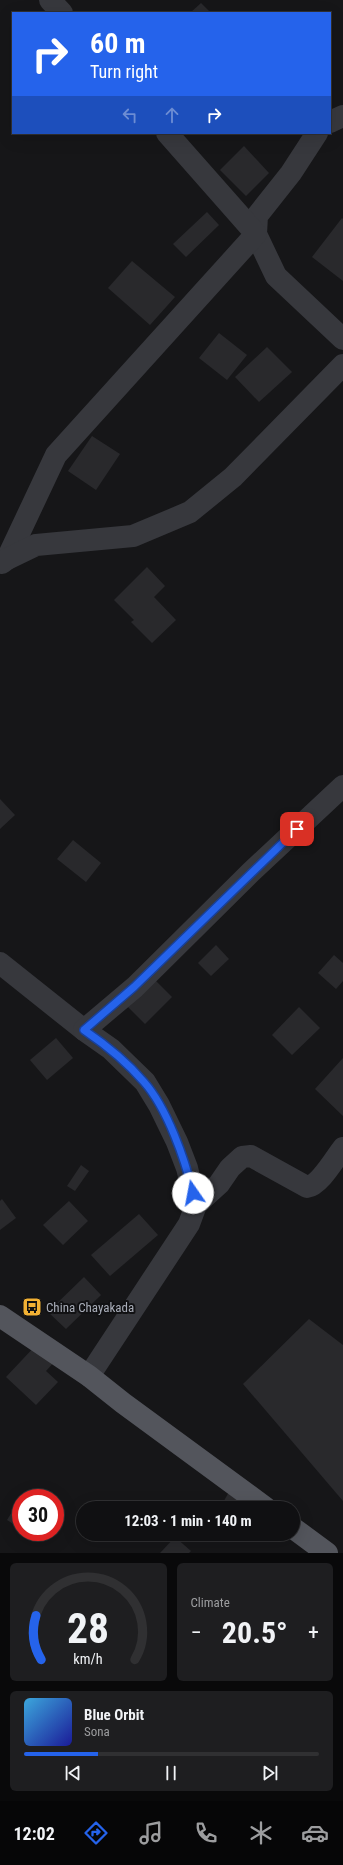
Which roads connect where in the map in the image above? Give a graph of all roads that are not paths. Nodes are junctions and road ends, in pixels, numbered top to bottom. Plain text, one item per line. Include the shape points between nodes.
1 (50, 0) edge
2 (61, 12) edge
3 (343, 116) edge
4 (331, 122) edge
5 (168, 134) edge
6 (316, 134) edge
7 (256, 234) junction
8 (343, 340) edge
9 (343, 364) edge
10 (3, 562) edge
11 (343, 786) edge
12 (0, 963) edge
13 (84, 1030) junction
14 (343, 1148) edge
15 (196, 1205) junction
16 (0, 1316) edge
17 (89, 1376) junction
18 (256, 1501) edge
19 (300, 1533) edge
20 (327, 1553) edge

1 - 2 street
3 - 4 street
5 - 7 street
6 - 7 street via 291,173 257,216
7 - 8 street via 276,276
7 - 10 street via 56,456
9 - 10 street via 233,477 190,512 133,536 36,545
11 - 13 street via 134,987
12 - 13 street
13 - 15 street via 112,1049 145,1082 160,1105 178,1142
14 - 15 street via 318,1182 307,1187 251,1156 242,1157 230,1168 219,1184
15 - 17 street via 189,1224
16 - 17 main road
17 - 18 main road
19 - 20 main road

